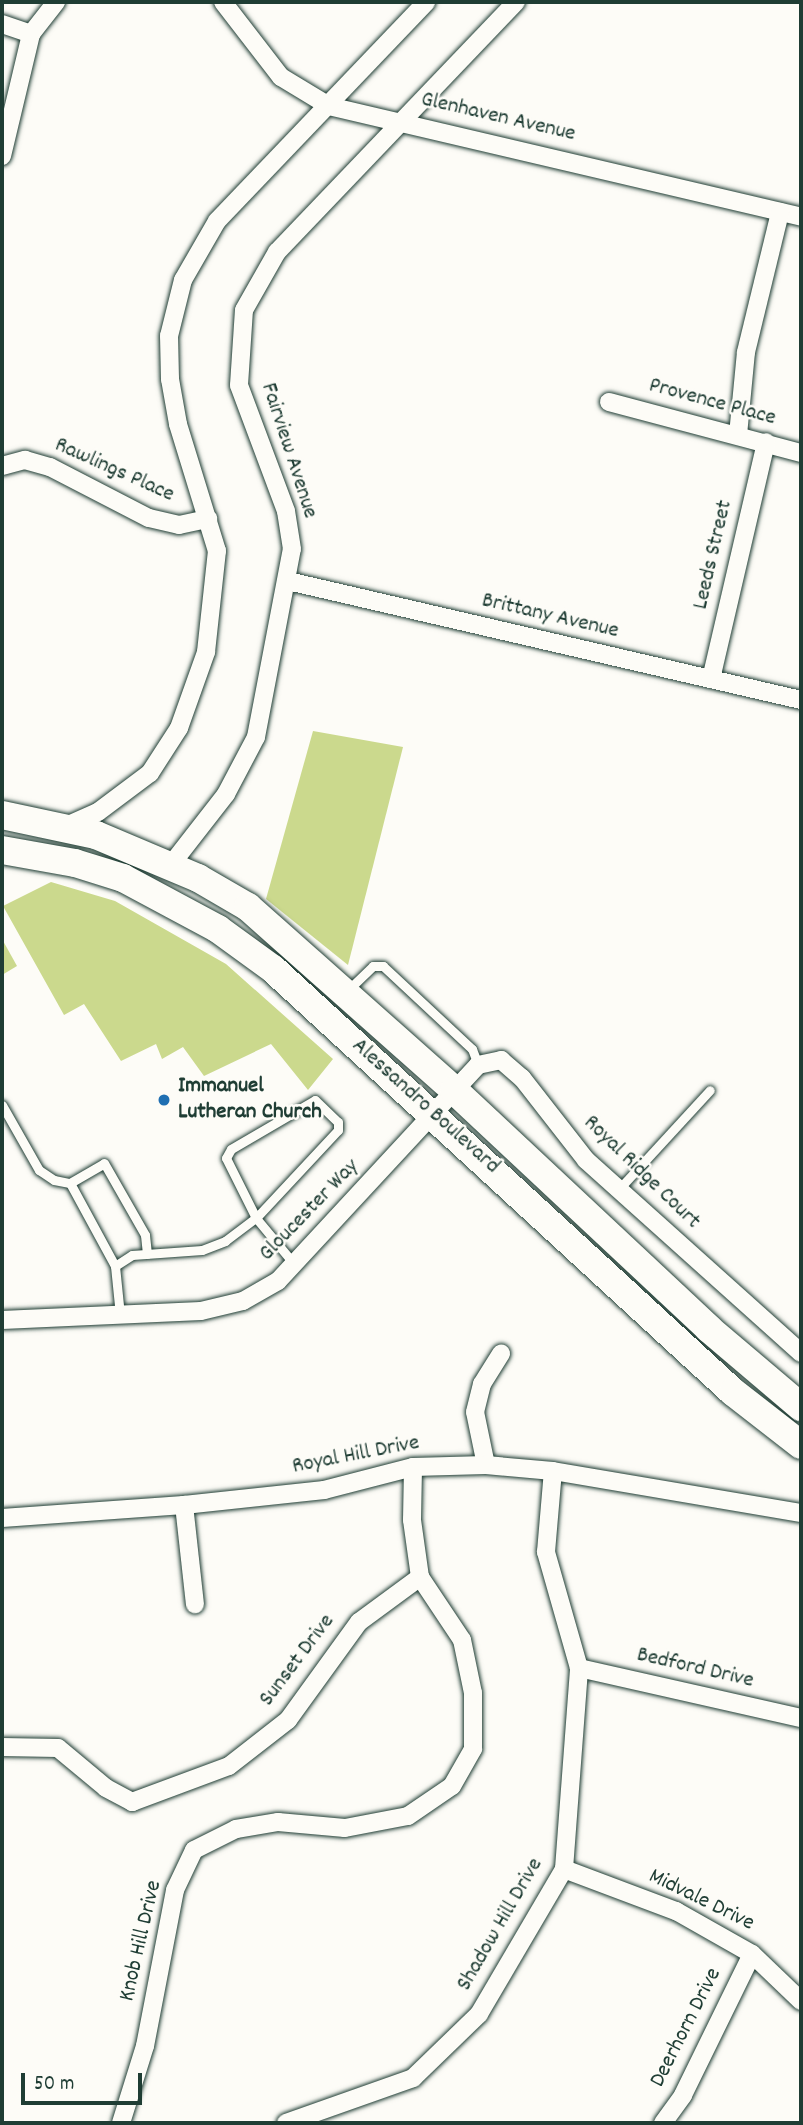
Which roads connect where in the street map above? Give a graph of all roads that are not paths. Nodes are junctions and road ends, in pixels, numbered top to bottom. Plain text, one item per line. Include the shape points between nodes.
1 (55, 2) edge
2 (223, 2) edge
3 (426, 2) edge
4 (516, 2) edge
5 (2, 24) edge
6 (31, 34) junction
7 (329, 106) junction
8 (398, 120) junction
9 (2, 156) edge
10 (780, 212) junction
11 (801, 217) edge
12 (610, 402) dead end
13 (738, 435) junction
14 (766, 442) junction
15 (801, 453) edge
16 (2, 466) edge
17 (208, 519) junction
18 (288, 581) junction
19 (710, 679) junction
20 (801, 700) edge
21 (2, 816) edge
22 (64, 827) junction
23 (2, 850) edge
24 (48, 856) junction
25 (170, 866) junction
26 (346, 992) junction
27 (478, 1065) junction
28 (454, 1090) junction
29 (710, 1090) dead end
30 (2, 1105) edge
31 (433, 1114) junction
32 (70, 1183) junction
33 (619, 1189) junction
34 (256, 1218) junction
35 (147, 1254) junction
36 (294, 1264) junction
37 (115, 1265) junction
38 (120, 1315) junction
39 (2, 1320) edge
40 (501, 1353) dead end
41 (801, 1353) edge
42 (801, 1407) edge
43 (801, 1445) edge
44 (486, 1465) junction
45 (413, 1467) junction
46 (553, 1471) junction
47 (184, 1506) junction
48 (801, 1513) edge
49 (2, 1518) edge
50 (420, 1577) junction
51 (195, 1604) dead end
52 (579, 1668) junction
53 (801, 1718) edge
54 (2, 1747) edge
55 (565, 1869) junction
56 (752, 1954) junction
57 (801, 2001) edge
58 (121, 2123) edge
59 (286, 2123) edge
60 (663, 2123) edge

1 - 6 street
2 - 7 street, Glenhaven Avenue via 281,77
3 - 7 street
4 - 8 street, Fairview Avenue
5 - 6 street
6 - 9 street
7 - 8 street, Glenhaven Avenue
7 - 17 street via 218,221 183,279 169,336 170,379 177,424
8 - 10 street, Glenhaven Avenue
8 - 18 street, Fairview Avenue via 277,252 244,310 239,385 285,510 292,549
10 - 11 street, Glenhaven Avenue
10 - 13 street via 746,352
12 - 13 street, Provence Place
13 - 14 street, Provence Place
14 - 15 street, Provence Place
14 - 19 street, Leeds Street
16 - 17 street, Rawlings Place via 25,460 50,467 149,518 178,525
17 - 22 street via 217,551 217,585 206,652 179,729 150,773 124,796
18 - 19 street, Brittany Avenue
18 - 25 street, Fairview Avenue via 256,737 226,793
19 - 20 street, Brittany Avenue
21 - 22 main road, Alessandro Boulevard
22 - 25 main road, Alessandro Boulevard via 96,835
23 - 24 main road, Alessandro Boulevard
24 - 25 main road via 74,849 155,873
24 - 31 main road, Alessandro Boulevard via 123,878 218,929 273,969
25 - 26 main road, Alessandro Boulevard via 247,907
26 - 27 lane via 373,966 383,966 472,1049
26 - 28 main road, Alessandro Boulevard
27 - 28 street
27 - 33 street, Royal Ridge Court via 501,1060 512,1067 565,1136
28 - 31 street, Gloucester Way
28 - 42 main road, Alessandro Boulevard via 709,1329
29 - 33 lane
30 - 32 lane via 39,1170
31 - 36 street, Gloucester Way
31 - 43 main road, Alessandro Boulevard via 742,1400
32 - 35 lane via 104,1163 145,1235
32 - 37 lane
33 - 41 street, Royal Ridge Court
34 - 34 lane via 338,1130 338,1122 315,1100 231,1149 226,1158
34 - 35 lane via 225,1241 202,1250
34 - 36 lane
35 - 37 lane via 132,1255
36 - 38 street, Gloucester Way via 278,1281 243,1301 201,1311
37 - 38 lane
38 - 39 street, Gloucester Way
40 - 44 street via 482,1384 475,1412
44 - 45 street, Royal Hill Drive
44 - 46 street, Royal Hill Drive
45 - 47 street, Royal Hill Drive via 324,1490
45 - 50 street via 412,1520
46 - 48 street, Royal Hill Drive
46 - 52 street, Shadow Hill Drive via 546,1552
47 - 49 street, Royal Hill Drive
47 - 51 street
50 - 54 street, Sunset Drive via 359,1622 288,1720 229,1766 177,1788 132,1802 106,1788 58,1748
50 - 58 street, Knob Hill Drive via 462,1640 473,1693 473,1749 452,1786 408,1816 345,1828 278,1822 236,1829 194,1850 175,1890 145,2046
52 - 53 street, Bedford Drive
52 - 55 street, Shadow Hill Drive
55 - 56 street, Midvale Drive via 676,1911
55 - 59 street, Shadow Hill Drive via 479,2014 413,2078
56 - 57 street, Midvale Drive
56 - 60 street, Deerhorn Drive via 684,2095

